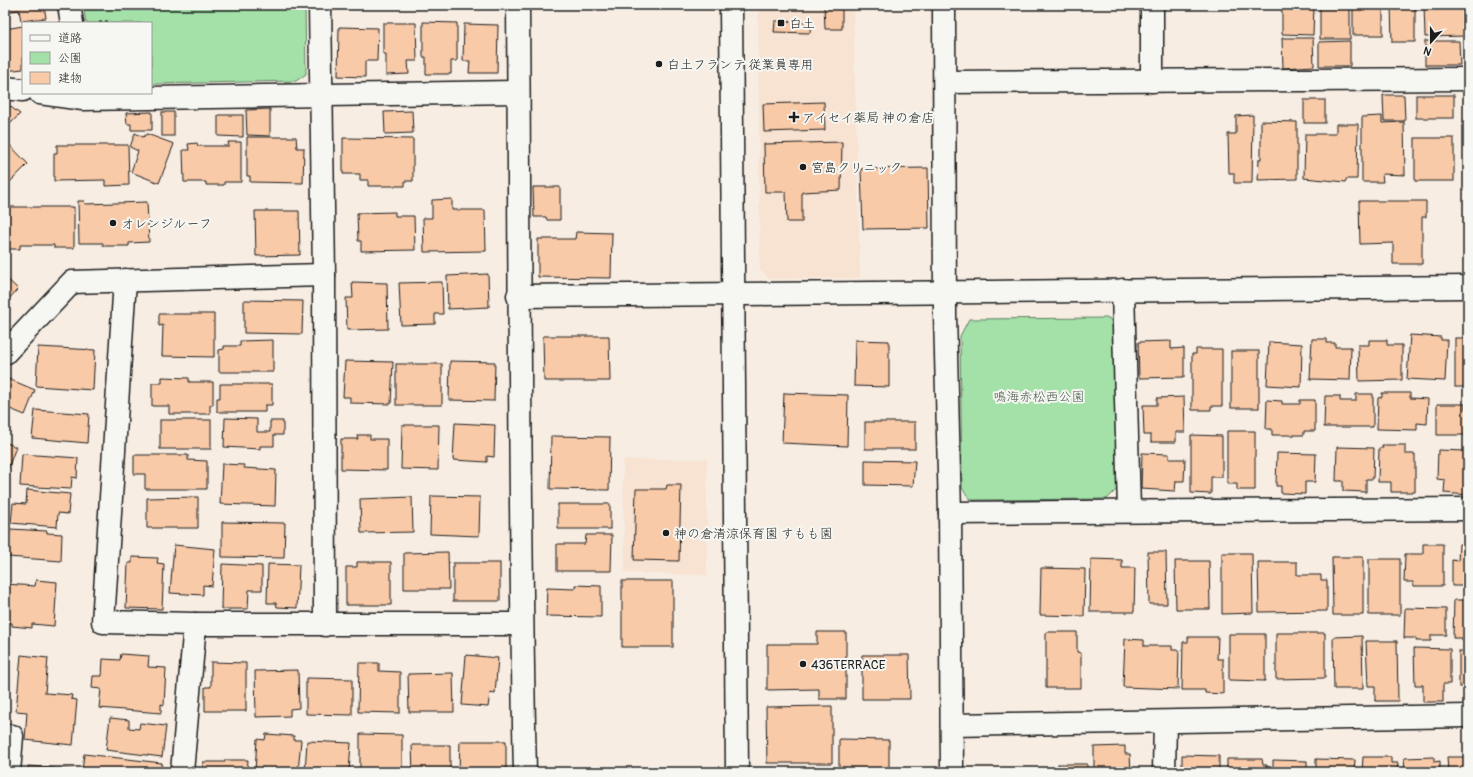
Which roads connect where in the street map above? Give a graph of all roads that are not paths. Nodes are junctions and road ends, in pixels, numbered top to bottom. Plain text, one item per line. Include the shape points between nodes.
1 (69, 5) edge
2 (320, 5) edge
3 (518, 5) edge
4 (731, 5) edge
5 (944, 5) edge
6 (1152, 5) edge
7 (72, 22) edge
8 (1468, 79) edge
9 (1152, 81) junction
10 (945, 82) junction
11 (5, 88) edge
12 (22, 90) edge
13 (518, 92) junction
14 (54, 94) edge
15 (320, 94) junction
16 (82, 96) edge
17 (324, 275) junction
18 (125, 280) junction
19 (1468, 287) edge
20 (1123, 290) junction
21 (945, 294) junction
22 (518, 296) junction
23 (733, 296) junction
24 (5, 353) edge
25 (1468, 509) edge
26 (1129, 510) junction
27 (950, 512) junction
28 (195, 624) junction
29 (521, 624) junction
30 (325, 625) junction
31 (1468, 716) edge
32 (1165, 722) junction
33 (952, 726) junction
34 (5, 736) edge
35 (9, 772) edge
36 (182, 772) edge
37 (525, 772) edge
38 (737, 772) edge
39 (952, 772) edge
40 (1164, 772) edge

1 - 7 street
2 - 15 street
3 - 13 street
4 - 23 street
5 - 10 street
6 - 9 street
8 - 9 street
9 - 10 street
10 - 21 street
11 - 12 street
13 - 15 street
13 - 22 street
14 - 16 street
15 - 16 street
15 - 17 street
17 - 18 street
17 - 30 street
18 - 24 street via 72,282
18 - 28 street via 103,622
19 - 20 street
20 - 21 street
20 - 26 street
21 - 23 street
21 - 27 street
22 - 23 street
22 - 29 street
23 - 38 street
25 - 26 street
26 - 27 street
27 - 33 street
28 - 30 street
28 - 36 street
29 - 30 street
29 - 37 street
31 - 32 street
32 - 33 street
32 - 40 street
33 - 39 street
34 - 35 street via 12,736

